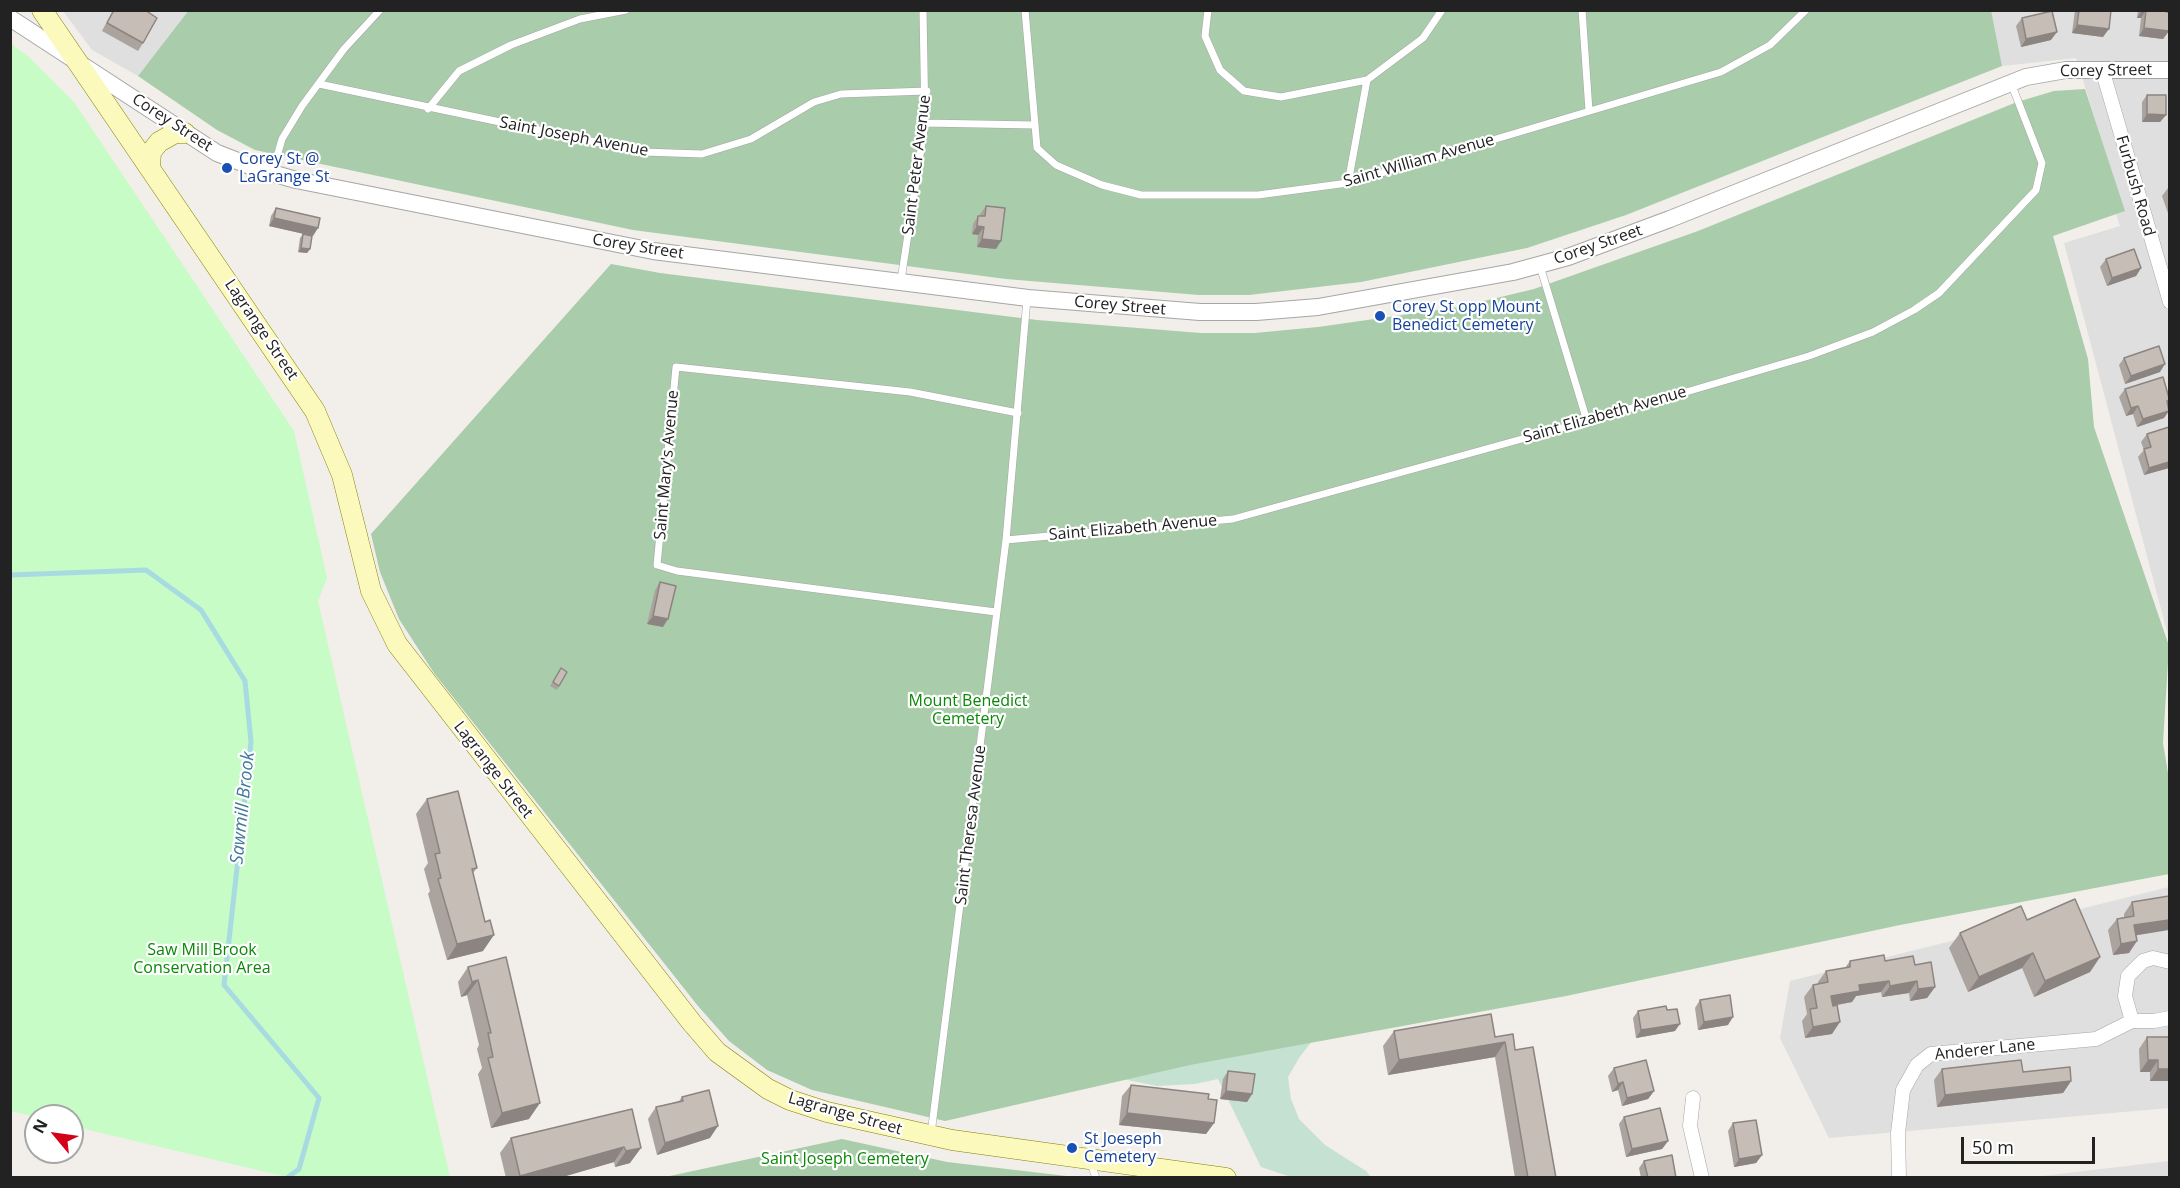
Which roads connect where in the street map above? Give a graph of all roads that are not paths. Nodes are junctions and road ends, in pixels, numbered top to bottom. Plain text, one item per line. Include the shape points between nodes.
1 (42, 10) edge
2 (380, 10) edge
3 (627, 10) edge
4 (923, 10) edge
5 (1025, 10) edge
6 (1208, 10) edge
7 (1442, 10) edge
8 (1582, 10) edge
9 (1806, 10) edge
10 (10, 18) edge
11 (74, 58) junction
12 (2102, 69) junction
13 (2169, 70) edge
14 (1367, 80) junction
15 (2011, 82) junction
16 (319, 84) junction
17 (927, 91) junction
18 (428, 109) junction
19 (1589, 111) junction
20 (925, 123) junction
21 (1034, 125) junction
22 (186, 133) junction
23 (150, 167) junction
24 (272, 174) junction
25 (1348, 183) junction
26 (1540, 265) junction
27 (901, 283) junction
28 (1028, 298) junction
29 (2169, 302) edge
30 (1017, 414) junction
31 (1587, 421) junction
32 (1006, 540) junction
33 (996, 612) junction
34 (2169, 962) edge
35 (2169, 1018) edge
36 (2132, 1021) junction
37 (1693, 1098) dead end
38 (931, 1137) junction
39 (1092, 1168) edge
40 (1154, 1173) edge
41 (1226, 1178) edge
42 (1702, 1178) edge
43 (1899, 1178) edge

1 - 11 main road, Lagrange Street
2 - 16 lane
3 - 18 lane via 580,19 511,45 459,71
4 - 17 lane, Saint Peter Avenue
5 - 21 lane, Saint William Avenue
6 - 14 lane via 1205,36 1220,70 1244,91 1281,97
7 - 14 lane via 1423,39
8 - 19 lane
9 - 19 lane, Saint William Avenue via 1770,45 1721,72
10 - 11 street, Corey Street
11 - 22 street, Corey Street
11 - 23 main road, Lagrange Street
12 - 13 street, Corey Street
12 - 15 street, Corey Street via 2052,72
12 - 29 street, Furbush Road
14 - 25 lane
15 - 26 street, Corey Street via 1670,219
15 - 31 lane, Saint Elizabeth Avenue via 2040,156 2039,181 2031,196 1939,293 1904,316 1840,346
16 - 18 lane, Saint Joseph Avenue
16 - 24 lane via 282,139
17 - 18 lane, Saint Joseph Avenue via 841,94 814,102 751,139 702,154 643,152
17 - 20 lane, Saint Peter Avenue
19 - 25 lane, Saint William Avenue
20 - 21 lane
20 - 27 lane, Saint Peter Avenue
21 - 25 lane, Saint William Avenue via 1037,148 1056,165 1102,185 1141,195 1258,195
22 - 23 main road via 175,133 159,141 152,152
22 - 24 street, Corey Street via 224,156
23 - 38 main road, Lagrange Street via 322,424 342,475 371,591 397,644 692,1023 726,1060 778,1095 827,1112
24 - 27 street, Corey Street via 618,245
26 - 28 street, Corey Street via 1453,285 1266,312 1200,312
26 - 31 lane
27 - 28 street, Corey Street
28 - 30 lane, Saint Theresa Avenue
30 - 32 lane, Saint Theresa Avenue
30 - 33 lane, Saint Mary's Avenue via 910,392 676,367 657,565 677,571
31 - 32 lane, Saint Elizabeth Avenue via 1233,519
32 - 33 lane, Saint Theresa Avenue
33 - 38 lane, Saint Theresa Avenue
34 - 36 street via 2153,958 2128,976 2125,996
35 - 36 street, Anderer Lane
36 - 43 street, Anderer Lane via 2096,1039 1931,1054 1917,1065 1903,1090 1898,1125
37 - 42 street via 1690,1126
38 - 39 main road, Lagrange Street
39 - 40 main road, Lagrange Street
40 - 41 main road, Lagrange Street

